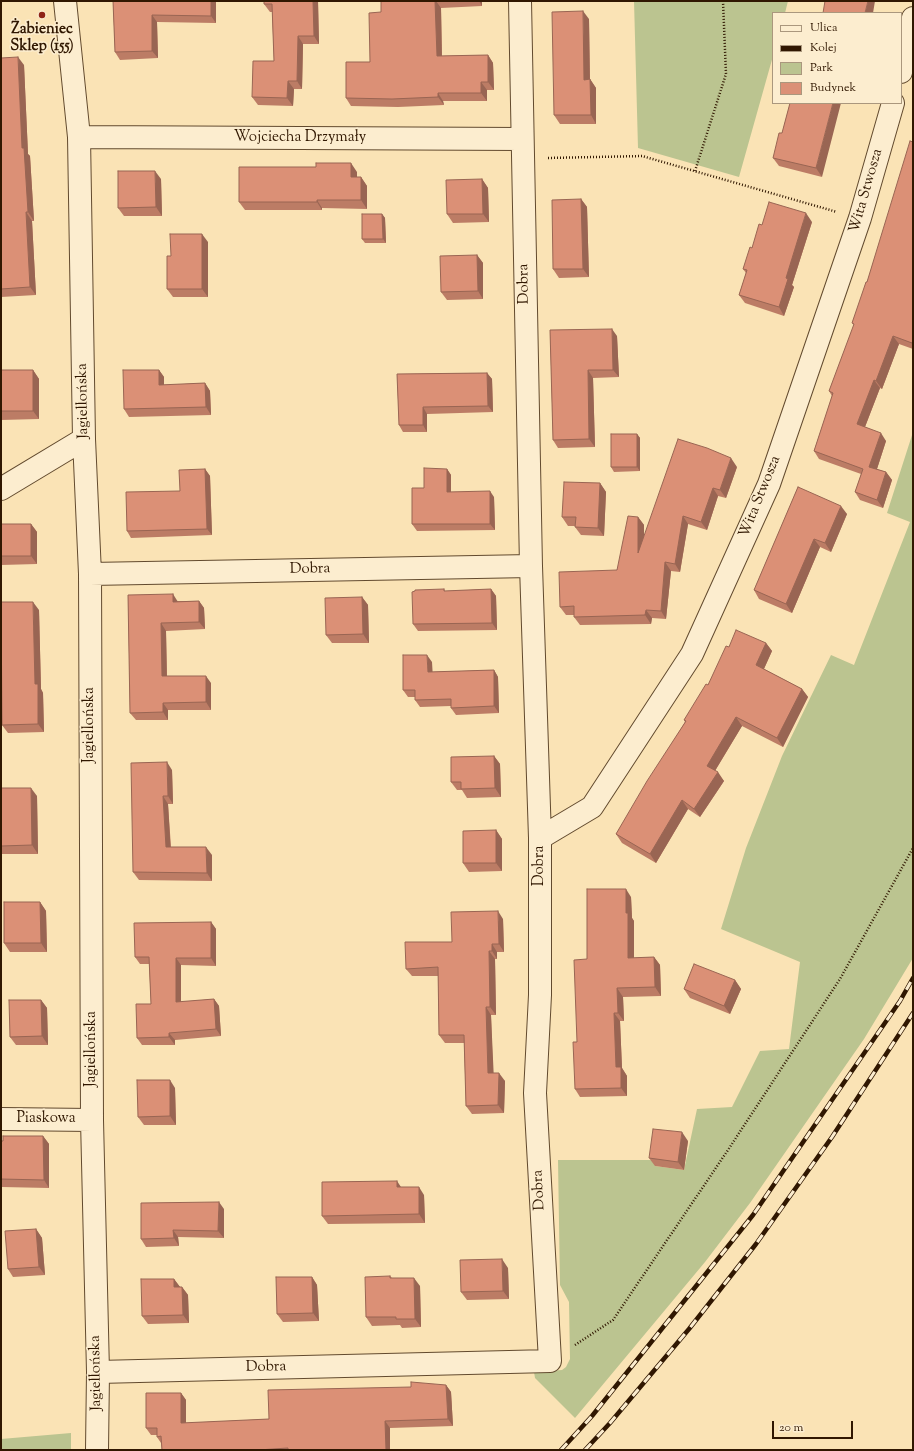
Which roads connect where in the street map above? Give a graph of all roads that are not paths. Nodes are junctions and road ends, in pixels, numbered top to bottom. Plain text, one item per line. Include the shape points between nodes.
1 (65, 1) edge
2 (520, 1) edge
3 (913, 18) edge
4 (902, 68) edge
5 (893, 104) edge
6 (79, 137) junction
7 (522, 149) junction
8 (84, 439) junction
9 (1, 489) edge
10 (531, 566) junction
11 (90, 574) junction
12 (540, 838) junction
13 (1, 1119) edge
14 (92, 1120) junction
15 (98, 1372) junction
16 (97, 1450) edge

1 - 6 street, Jagiellońska
2 - 7 street, Dobra
3 - 4 street
5 - 12 street, Wita Stwosza via 860,218 769,484 692,654 592,807
6 - 7 street, Wojciecha Drzymały
6 - 8 street, Jagiellońska
7 - 10 street, Dobra
8 - 9 street
8 - 11 street, Jagiellońska
10 - 11 street, Dobra
10 - 12 street, Dobra
11 - 14 street, Jagiellońska
12 - 15 street, Dobra via 540,995 535,1093 550,1361
13 - 14 street, Piaskowa
14 - 15 street, Jagiellońska
15 - 16 street, Jagiellońska

